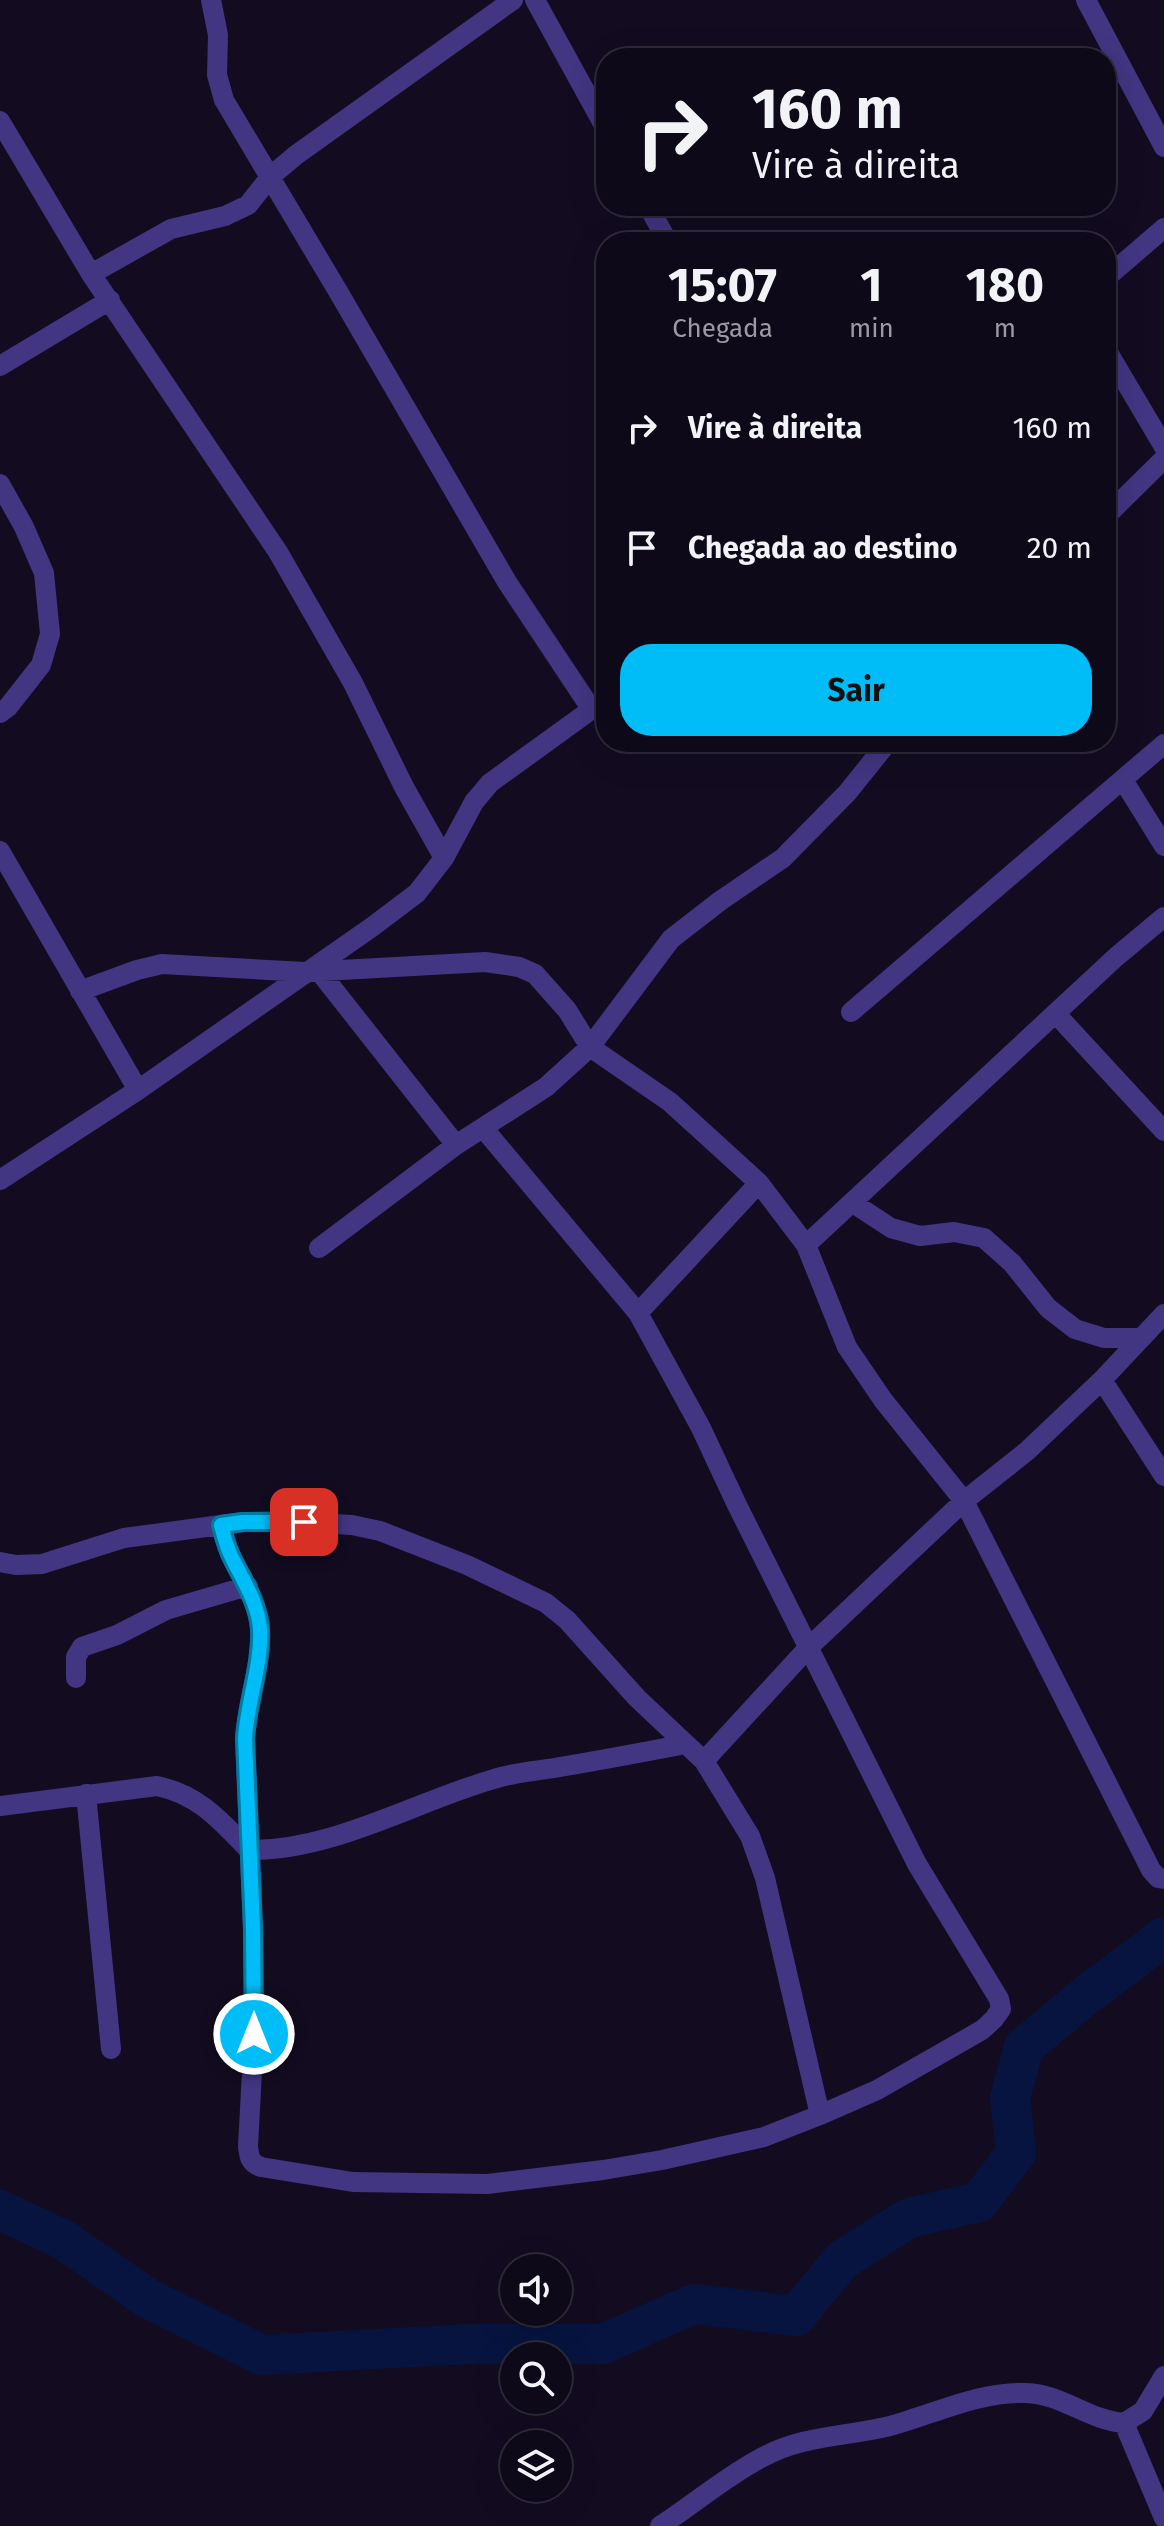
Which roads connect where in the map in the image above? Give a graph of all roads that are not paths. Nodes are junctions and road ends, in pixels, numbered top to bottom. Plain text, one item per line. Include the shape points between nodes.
1 (211, 0) edge
2 (513, 0) edge
3 (535, 0) edge
4 (1086, 0) edge
5 (1111, 48) edge
6 (1116, 57) edge
7 (596, 111) edge
8 (0, 121) edge
9 (1164, 147) edge
10 (271, 176) junction
11 (1164, 228) edge
12 (1116, 269) edge
13 (91, 274) junction
14 (110, 300) junction
15 (0, 366) edge
16 (1116, 366) edge
17 (1164, 447) edge
18 (1164, 459) edge
19 (0, 484) edge
20 (1116, 506) edge
21 (596, 700) edge
22 (596, 706) edge
23 (0, 713) edge
24 (1164, 744) edge
25 (880, 752) edge
26 (1123, 780) junction
27 (1164, 846) edge
28 (0, 851) edge
29 (444, 858) junction
30 (1164, 917) edge
31 (312, 972) junction
32 (80, 991) junction
33 (851, 1012) dead end
34 (1056, 1014) junction
35 (590, 1047) junction
36 (138, 1090) junction
37 (484, 1129) junction
38 (1164, 1131) edge
39 (456, 1145) junction
40 (0, 1180) edge
41 (759, 1183) junction
42 (853, 1203) junction
43 (806, 1245) junction
44 (319, 1248) dead end
45 (638, 1313) junction
46 (1164, 1314) edge
47 (1140, 1338) junction
48 (1102, 1380) junction
49 (1164, 1476) edge
50 (964, 1501) junction
51 (221, 1525) junction
52 (0, 1562) edge
53 (248, 1586) junction
54 (808, 1648) junction
55 (76, 1678) dead end
56 (686, 1744) junction
57 (704, 1761) junction
58 (86, 1794) junction
59 (0, 1806) edge
60 (249, 1850) junction
61 (1164, 1879) edge
62 (111, 2049) dead end
63 (820, 2115) junction
64 (1164, 2376) edge
65 (1124, 2423) junction
66 (1164, 2518) edge
67 (660, 2526) edge

1 - 10 street via 224,100
2 - 10 street
3 - 7 street
4 - 5 street
6 - 9 street
8 - 13 street
10 - 13 street via 248,205 171,229
10 - 21 street via 507,582
11 - 12 street
13 - 14 street
14 - 15 street
14 - 29 street via 278,552
16 - 17 street
18 - 20 street
19 - 23 street via 44,573 50,634 41,665
22 - 29 street via 490,783
24 - 26 street
25 - 35 street via 783,858 671,939
26 - 27 street
26 - 33 street
28 - 32 street
29 - 31 street via 417,893
30 - 34 street
31 - 32 street via 162,964
31 - 35 street via 485,962 519,967 549,988
31 - 36 street
31 - 39 street
32 - 36 street
34 - 38 street
34 - 42 street
35 - 37 street via 546,1087
35 - 41 street via 670,1102
36 - 40 street
37 - 39 street
37 - 45 street
39 - 44 street
41 - 43 street
41 - 45 street
42 - 43 street
42 - 47 street via 891,1228 920,1236 954,1232 984,1238 1048,1308 1075,1329 1104,1338
43 - 50 street via 847,1347
45 - 54 street via 701,1428
46 - 47 street
47 - 48 street
48 - 49 street
48 - 50 street
50 - 54 street
50 - 61 street via 1151,1870
51 - 52 street via 124,1538 42,1564
51 - 53 street
51 - 56 street via 352,1525 394,1536 495,1578 546,1603 567,1620
53 - 55 street via 166,1610 82,1647
53 - 60 street via 260,1628 246,1713
54 - 57 street
54 - 63 street via 917,1864 1001,2009 982,2030 877,2090
56 - 57 street
56 - 60 street via 498,1777 328,1837 288,1848
57 - 63 street via 750,1836 765,1878
58 - 59 street
58 - 60 street via 157,1786 177,1790 211,1812
58 - 62 street
60 - 63 street via 254,2034 248,2146 253,2164 353,2182 487,2184 662,2160 764,2137
64 - 65 street via 1143,2411
65 - 66 street
65 - 67 street via 1098,2419 1059,2400 1029,2393 998,2394 889,2426 798,2441 731,2476

